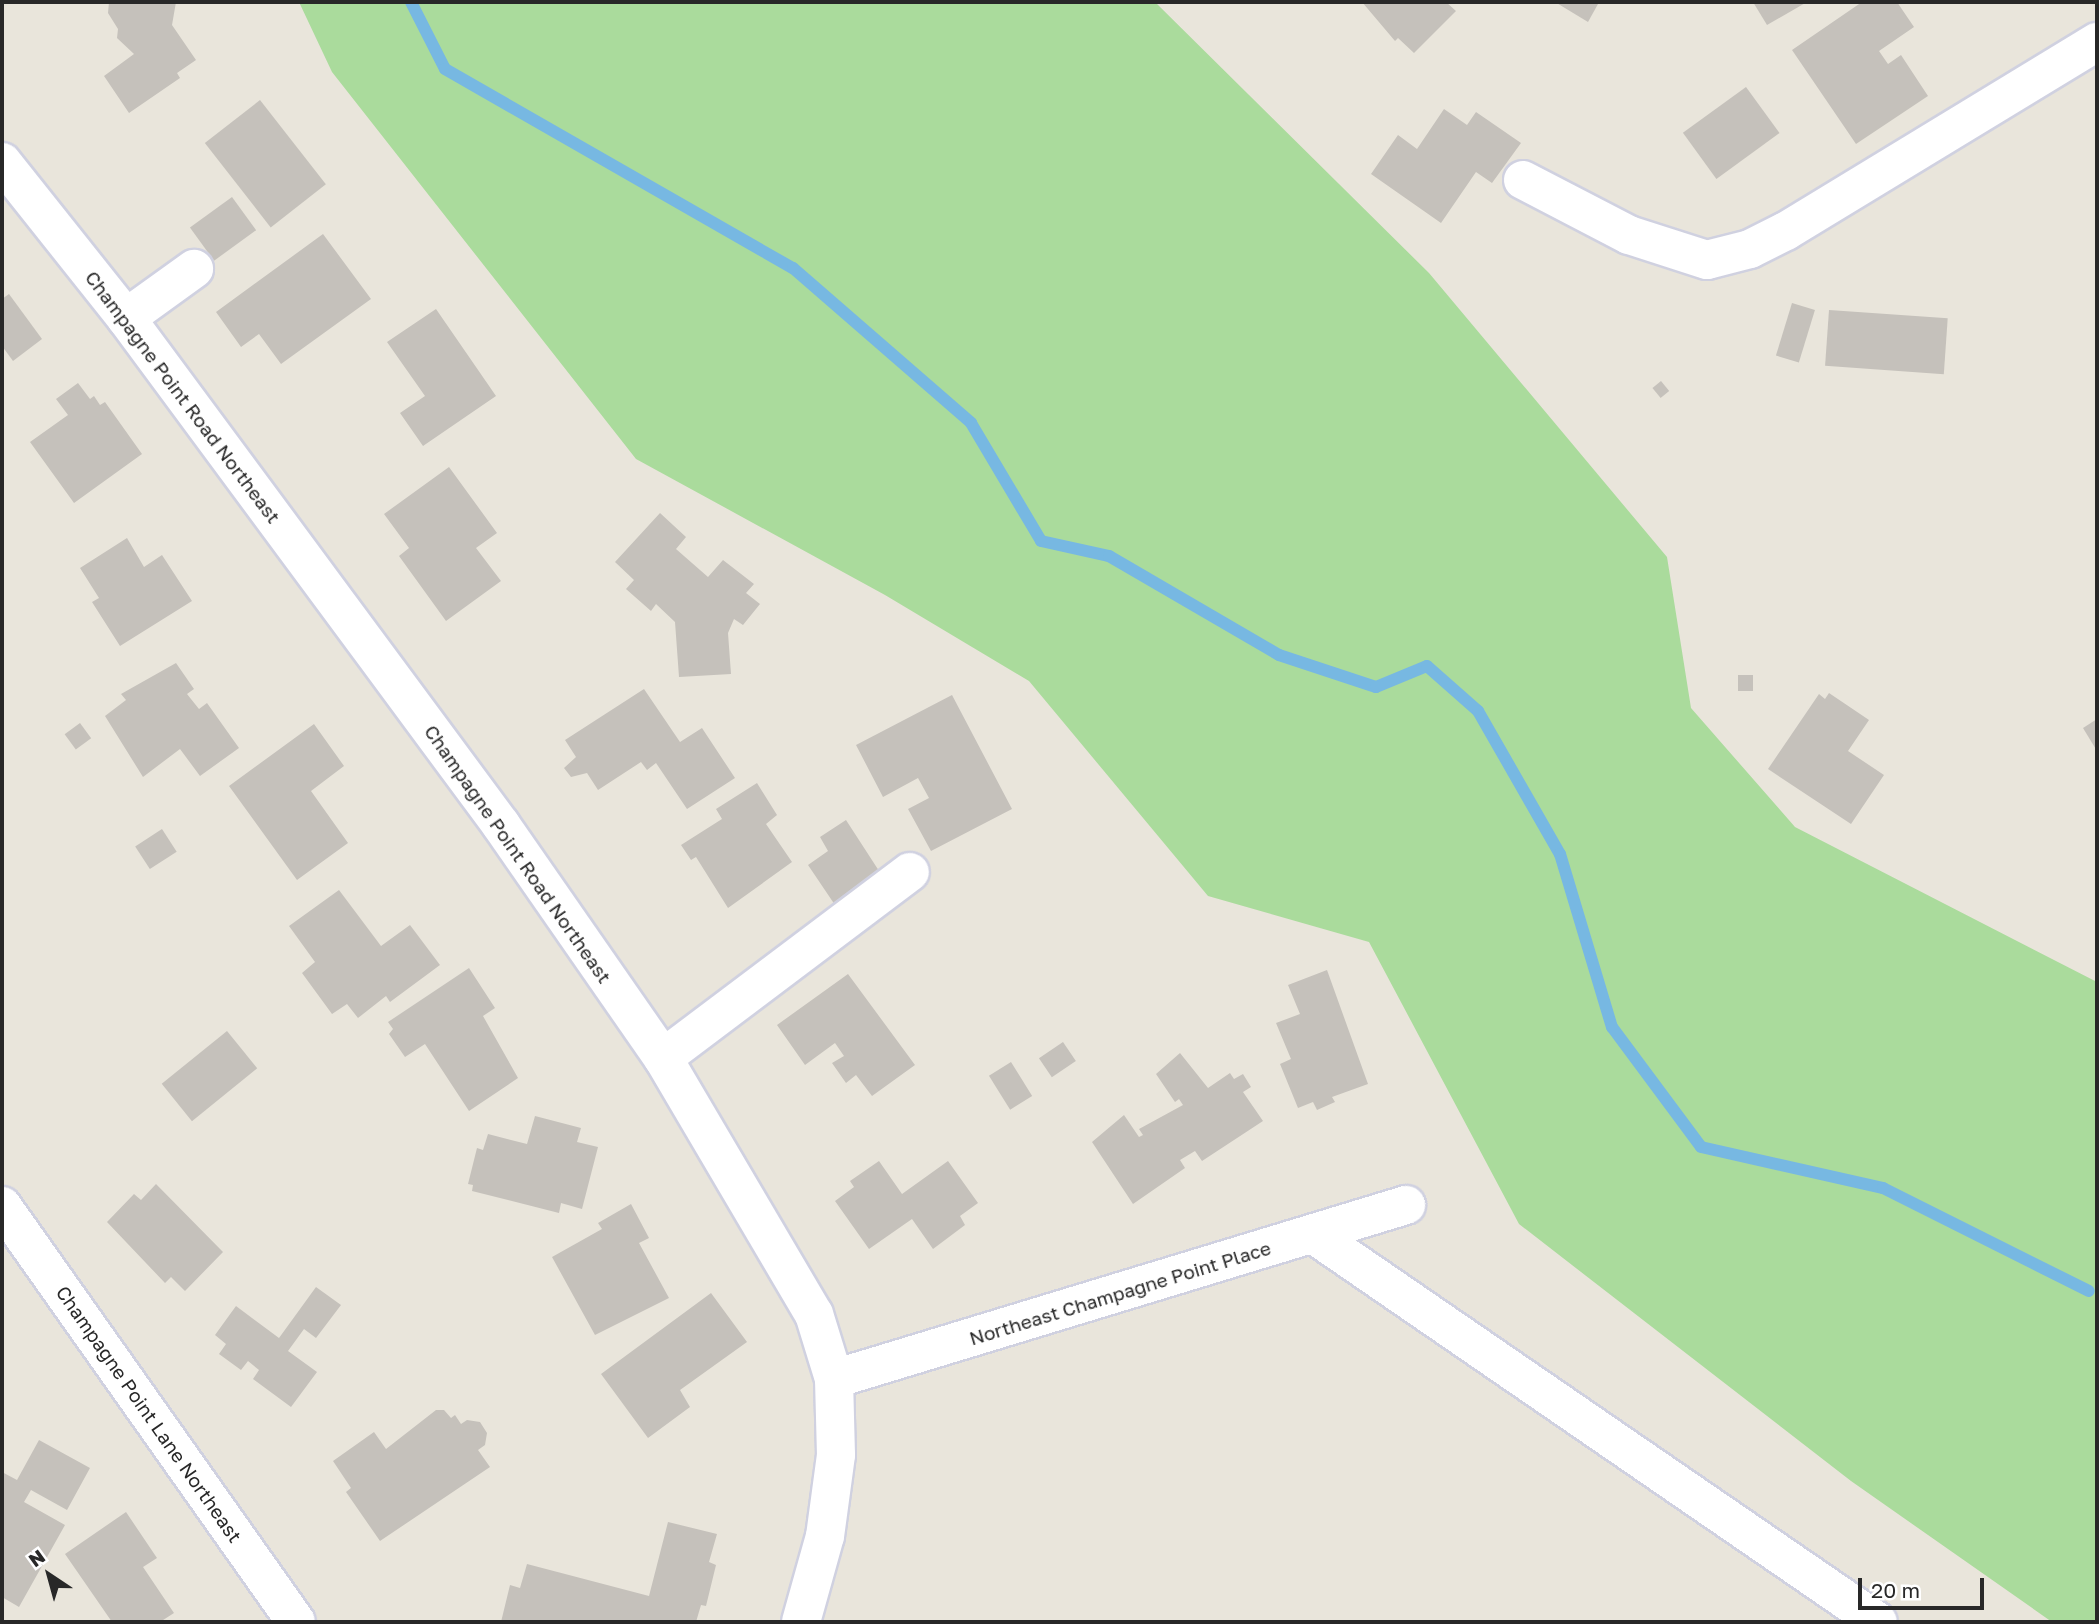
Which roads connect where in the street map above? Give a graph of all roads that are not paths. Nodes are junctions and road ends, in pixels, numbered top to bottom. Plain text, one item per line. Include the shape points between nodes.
1 (2097, 42) edge
2 (2, 162) edge
3 (1523, 180) dead end
4 (194, 269) dead end
5 (126, 318) junction
6 (910, 872) dead end
7 (663, 1058) junction
8 (1406, 1205) dead end
9 (2, 1206) edge
10 (1313, 1234) junction
11 (834, 1379) junction
12 (296, 1622) edge
13 (801, 1622) edge
14 (1878, 1622) edge

1 - 3 street via 1749,250 1707,260 1629,236
2 - 5 street, Champagne Point Road Northeast
4 - 5 street
5 - 7 street, Champagne Point Road Northeast via 501,825
6 - 7 street
7 - 11 street, Champagne Point Road Northeast via 814,1314
8 - 10 street, Northeast Champagne Point Place
9 - 12 street, Champagne Point Lane Northeast
10 - 11 street, Northeast Champagne Point Place
10 - 14 street
11 - 13 street, Champagne Point Road Northeast via 836,1455 829,1509 814,1586

